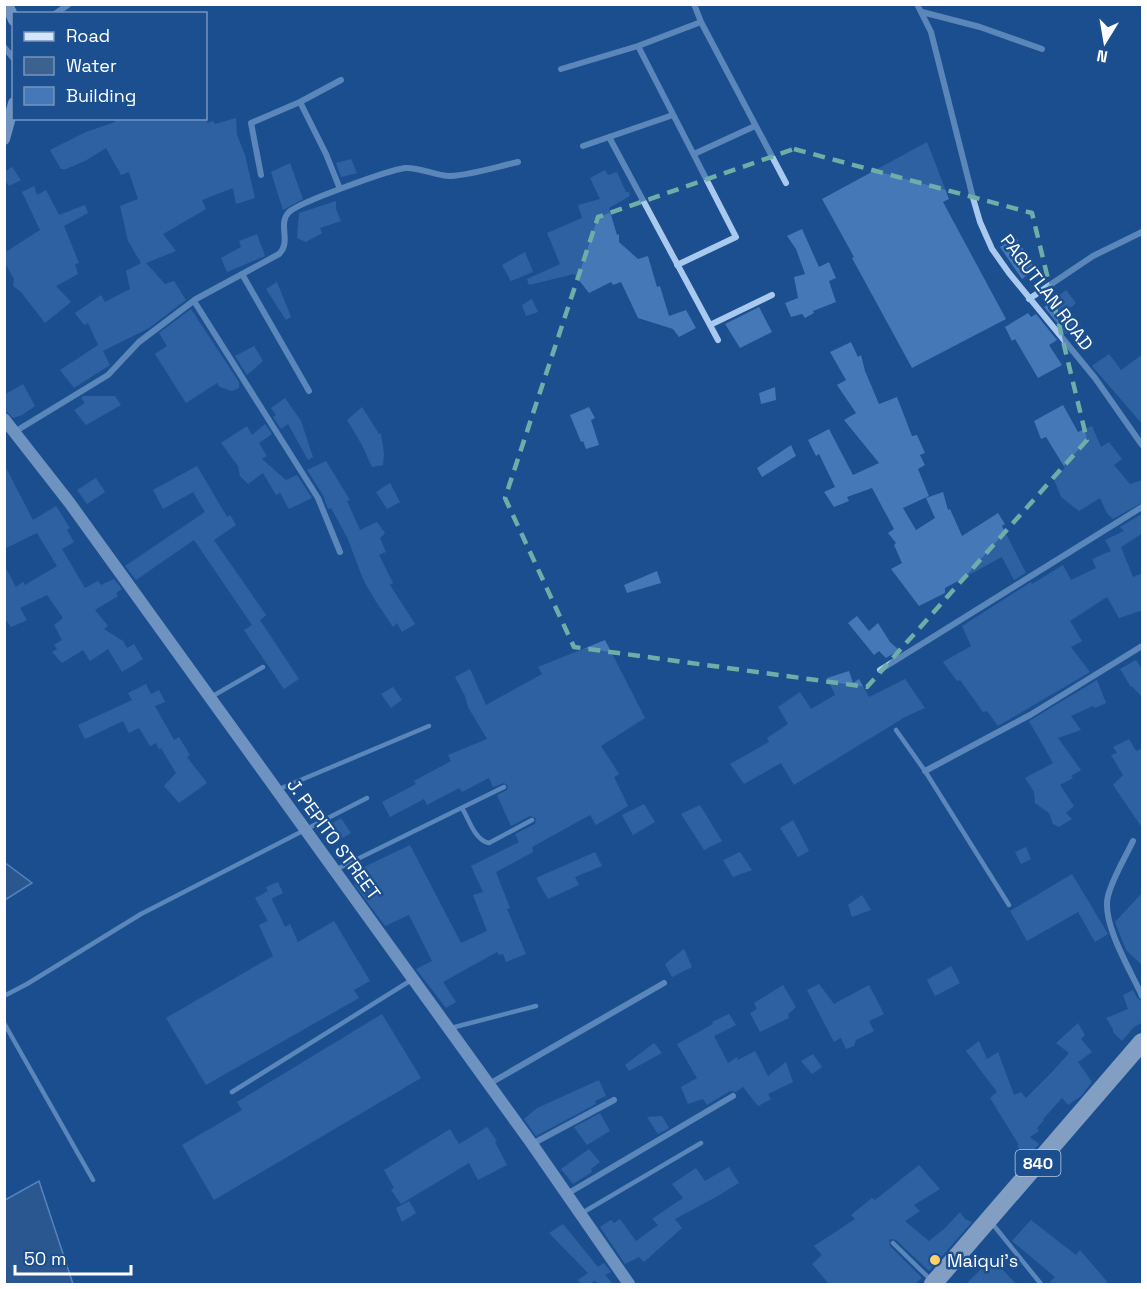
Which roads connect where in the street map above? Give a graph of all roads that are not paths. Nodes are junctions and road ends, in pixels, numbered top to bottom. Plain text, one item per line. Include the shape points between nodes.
1 (694, 4) edge
2 (917, 4) edge
3 (922, 12) junction
4 (700, 22) junction
5 (639, 46) junction
6 (1042, 49) dead end
7 (561, 69) dead end
8 (341, 81) dead end
9 (300, 102) junction
10 (12, 110) edge
11 (673, 115) junction
12 (755, 126) junction
13 (609, 137) junction
14 (4, 139) edge
15 (583, 146) dead end
16 (694, 154) junction
17 (518, 162) dead end
18 (261, 175) dead end
19 (786, 183) dead end
20 (340, 189) junction
21 (1143, 232) edge
22 (677, 265) junction
23 (242, 274) junction
24 (772, 296) dead end
25 (1029, 298) junction
26 (194, 301) junction
27 (710, 325) junction
28 (718, 340) dead end
29 (309, 391) dead end
30 (4, 419) edge
31 (16, 431) junction
32 (1143, 445) edge
33 (1143, 507) edge
34 (340, 552) dead end
35 (1143, 646) edge
36 (263, 667) dead end
37 (880, 670) dead end
38 (210, 697) junction
39 (429, 726) dead end
40 (896, 730) dead end
41 (925, 771) junction
42 (504, 787) dead end
43 (277, 790) junction
44 (367, 798) dead end
45 (462, 808) junction
46 (532, 820) dead end
47 (304, 829) junction
48 (1132, 841) dead end
49 (334, 870) junction
50 (1009, 904) dead end
51 (413, 979) junction
52 (664, 983) dead end
53 (4, 996) edge
54 (1143, 996) edge
55 (536, 1006) dead end
56 (4, 1023) edge
57 (449, 1029) junction
58 (1143, 1042) edge
59 (489, 1084) junction
60 (232, 1092) dead end
61 (733, 1096) dead end
62 (614, 1100) dead end
63 (701, 1143) dead end
64 (532, 1144) junction
65 (93, 1179) dead end
66 (567, 1194) junction
67 (580, 1214) junction
68 (989, 1220) junction
69 (893, 1244) dead end
70 (629, 1284) edge
71 (934, 1284) edge
72 (1041, 1284) edge

1 - 4 street
2 - 3 street, PAGUTLAN ROAD
3 - 6 street
3 - 25 street, PAGUTLAN ROAD via 931,32 980,222 992,249
4 - 5 street
4 - 12 street
5 - 7 street
5 - 11 street
8 - 9 street
9 - 18 street via 251,123
9 - 20 street
10 - 14 street
11 - 13 street
11 - 16 street
12 - 16 street
12 - 19 street
13 - 15 street
13 - 22 street
16 - 22 street via 736,237
17 - 20 street via 451,176 405,168
20 - 23 street via 288,213 283,225 284,249
21 - 25 street via 1093,256
22 - 27 street
23 - 26 street
23 - 29 street
24 - 27 street
25 - 32 street, PAGUTLAN ROAD via 1095,378
26 - 31 street via 139,342 108,375
26 - 34 street via 318,498
27 - 28 street
30 - 31 street, J. PEPITO STREET
31 - 38 street, J. PEPITO STREET
33 - 37 street
35 - 41 street via 1030,715
36 - 38 lane
38 - 43 street, J. PEPITO STREET
39 - 43 lane
40 - 41 lane
41 - 50 lane
42 - 45 lane
43 - 47 street, J. PEPITO STREET
44 - 47 lane
45 - 46 lane via 485,843
45 - 49 lane
47 - 49 street, J. PEPITO STREET
47 - 53 lane via 141,914
48 - 54 street via 1107,897 1107,912
49 - 51 street, J. PEPITO STREET
51 - 57 street, J. PEPITO STREET
51 - 60 lane
52 - 59 street
55 - 57 lane
56 - 65 lane
57 - 59 street, J. PEPITO STREET
58 - 68 highway, 840
59 - 64 street, J. PEPITO STREET
61 - 66 street
62 - 64 street
63 - 67 lane
64 - 66 street, J. PEPITO STREET
66 - 67 street, J. PEPITO STREET
67 - 70 street, J. PEPITO STREET
68 - 71 highway, 840
68 - 72 lane
69 - 71 lane

